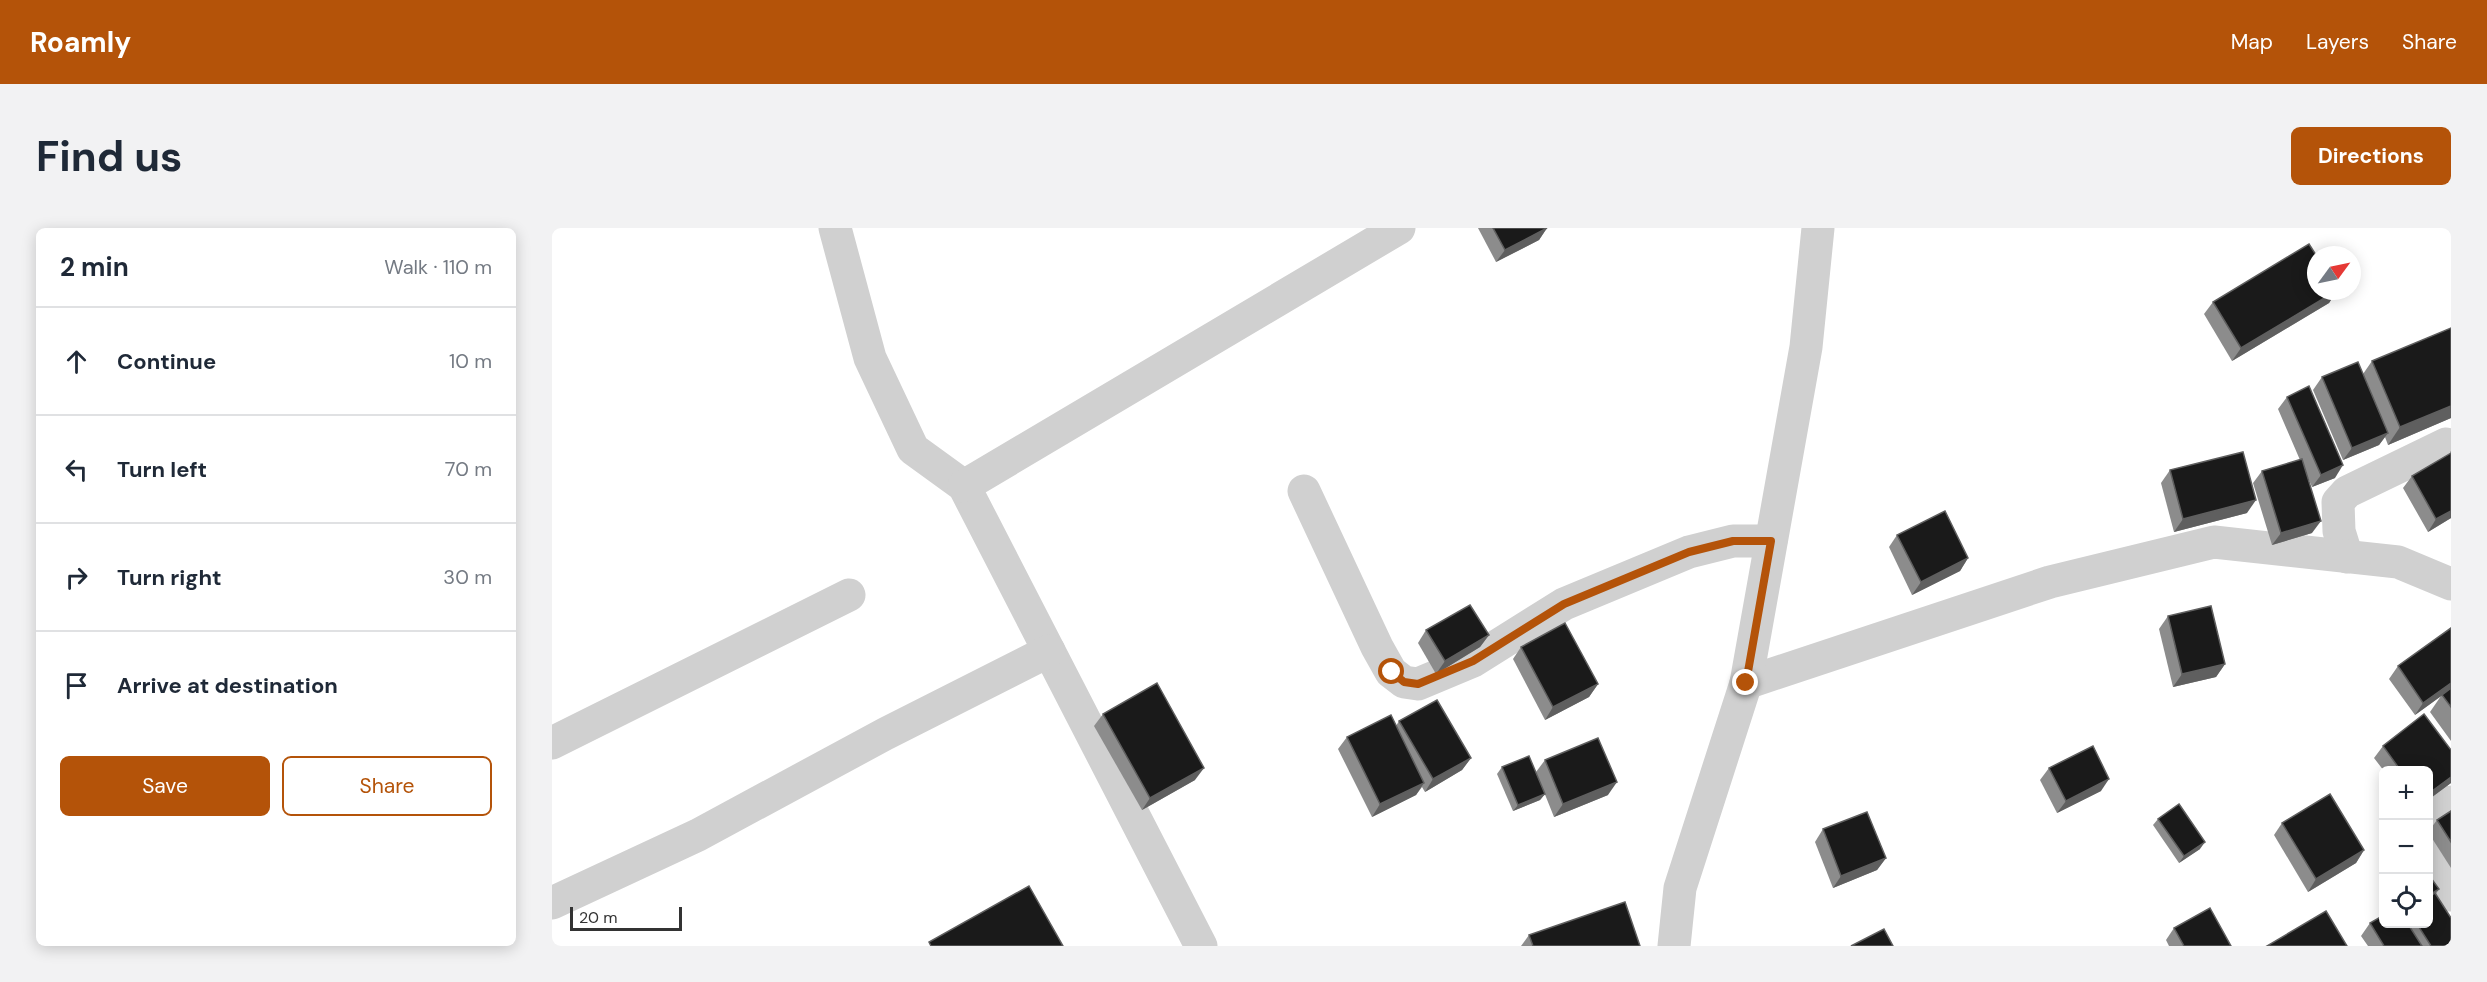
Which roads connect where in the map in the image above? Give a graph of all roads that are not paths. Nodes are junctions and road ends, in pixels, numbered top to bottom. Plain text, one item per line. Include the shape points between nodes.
1 (835, 228) edge
2 (1399, 228) edge
3 (1818, 228) edge
4 (2446, 444) dead end
5 (964, 486) junction
6 (1304, 491) dead end
7 (1771, 541) junction
8 (2347, 557) junction
9 (2451, 584) edge
10 (849, 595) dead end
11 (1049, 651) junction
12 (1746, 683) junction
13 (552, 743) edge
14 (2451, 802) edge
15 (2433, 815) edge
16 (2433, 863) edge
17 (2451, 895) edge
18 (552, 903) edge
19 (1201, 946) edge
20 (1674, 946) edge

1 - 5 street via 870,358 914,449
2 - 5 street
3 - 7 street via 1806,347
4 - 8 street via 2347,492 2338,502 2339,531
5 - 11 street
6 - 7 street via 1377,647 1392,672 1404,682 1418,684 1473,661 1564,604 1689,552 1733,541
7 - 12 street
8 - 9 street via 2398,562
8 - 12 street via 2214,542 2050,582
10 - 13 street
11 - 18 street via 698,835
11 - 19 street
12 - 20 street via 1680,888
14 - 15 street
16 - 17 street

